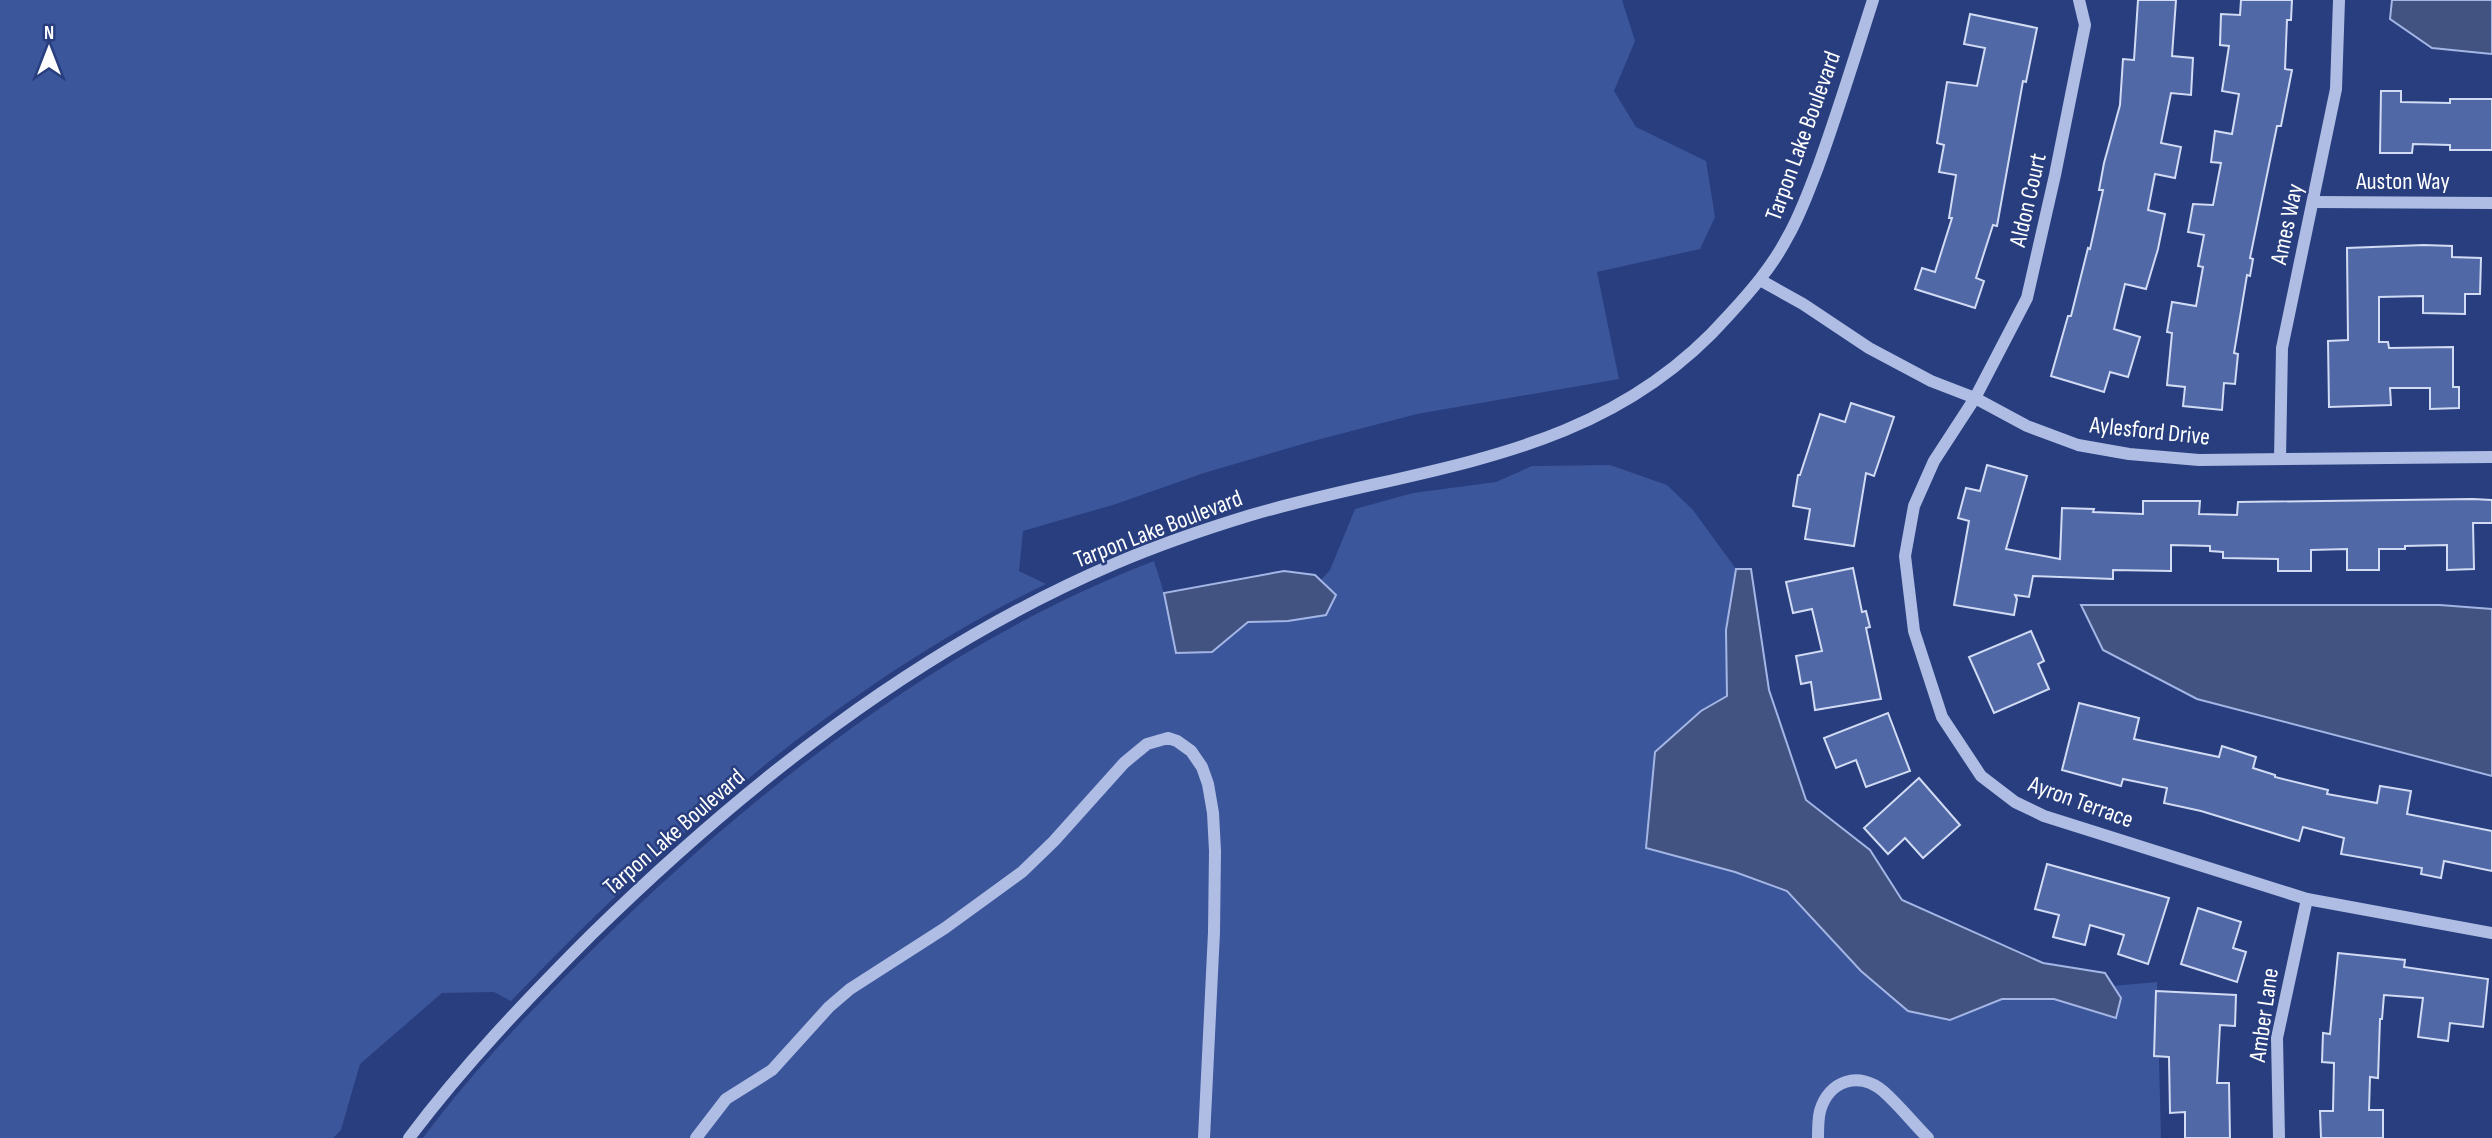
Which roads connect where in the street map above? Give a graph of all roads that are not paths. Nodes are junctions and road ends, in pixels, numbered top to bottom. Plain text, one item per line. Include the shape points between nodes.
1 (1873, 0) edge
2 (2079, 0) edge
3 (2339, 0) edge
4 (2313, 202) junction
5 (2492, 203) edge
6 (1760, 279) junction
7 (1975, 398) junction
8 (2492, 457) edge
9 (2280, 458) junction
10 (2306, 899) junction
11 (2492, 933) edge
12 (409, 1138) edge
13 (696, 1138) edge
14 (1204, 1138) edge
15 (1818, 1138) edge
16 (1928, 1138) edge
17 (2279, 1138) edge

1 - 6 street, Tarpon Lake Boulevard via 1810,187 1788,238
2 - 7 street, Aldon Court via 2085,25 2026,298
3 - 4 street, Ames Way via 2336,89
4 - 5 street, Auston Way
4 - 9 street, Ames Way via 2282,348
6 - 7 street, Aylesford Drive via 1869,348
6 - 12 street, Tarpon Lake Boulevard via 1710,337 1675,366 1577,427 1482,459 1253,514 1188,536 1030,604 958,645 802,750 636,891 486,1044
7 - 9 street, Aylesford Drive via 2027,426 2078,444 2199,460
7 - 10 street, Ayron Terrace via 1934,461 1914,506 1905,556 1914,631 1942,717 1981,776 2015,802 2044,816
8 - 9 street, Aylesford Drive
10 - 11 street, Ayron Terrace
10 - 17 street, Amber Lane via 2277,1038
13 - 14 street via 726,1099 772,1070 840,998 1022,872 1124,762 1147,744 1168,738 1191,751 1202,767 1213,813 1214,932
15 - 16 street via 1825,1100 1839,1084 1855,1080 1884,1092

